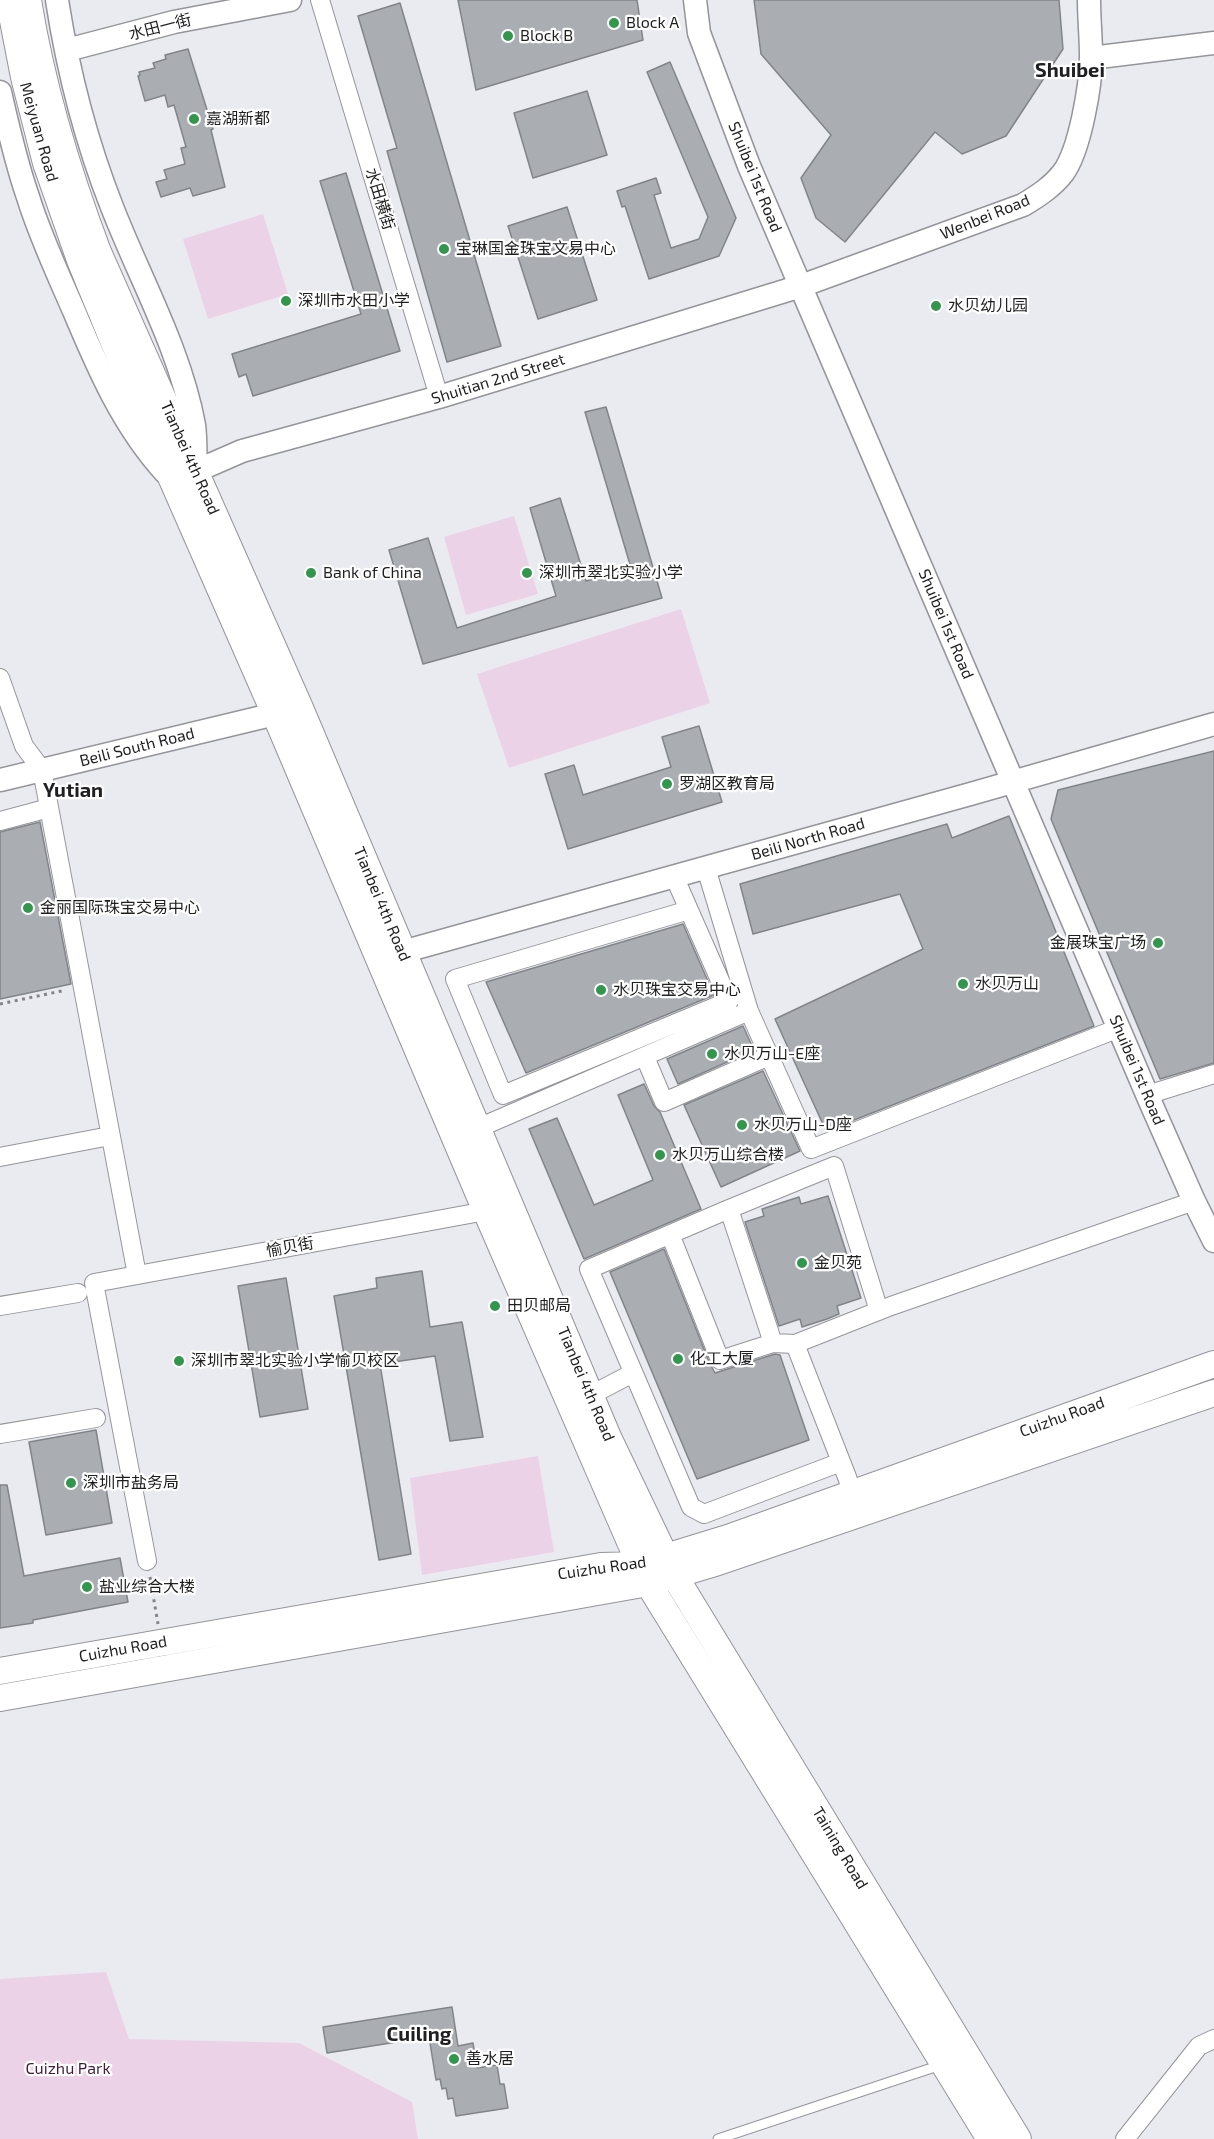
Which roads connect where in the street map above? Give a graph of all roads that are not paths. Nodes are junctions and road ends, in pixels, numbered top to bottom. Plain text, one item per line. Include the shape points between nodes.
1 (9, 0) edge
2 (28, 0) edge
3 (57, 0) edge
4 (290, 0) edge
5 (320, 0) edge
6 (695, 0) edge
7 (1089, 0) edge
8 (1214, 43) edge
9 (67, 50) junction
10 (1091, 58) junction
11 (0, 92) edge
12 (89, 256) junction
13 (801, 286) junction
14 (439, 397) junction
15 (185, 476) junction
16 (0, 678) edge
17 (275, 714) junction
18 (1214, 724) edge
19 (42, 770) junction
20 (0, 780) edge
21 (1013, 782) junction
22 (49, 808) junction
23 (0, 820) edge
24 (706, 868) junction
25 (674, 876) junction
26 (689, 910) junction
27 (402, 952) junction
28 (749, 1011) junction
29 (1119, 1028) junction
30 (769, 1056) junction
31 (645, 1057) junction
32 (1214, 1074) edge
33 (1214, 1085) edge
34 (1150, 1101) junction
35 (476, 1129) junction
36 (110, 1136) junction
37 (0, 1157) edge
38 (1194, 1202) junction
39 (729, 1209) junction
40 (486, 1211) junction
41 (670, 1234) junction
42 (1214, 1241) edge
43 (137, 1275) junction
44 (78, 1293) dead end
45 (0, 1306) edge
46 (879, 1311) junction
47 (773, 1343) junction
48 (795, 1344) junction
49 (1214, 1364) edge
50 (633, 1372) junction
51 (1214, 1393) edge
52 (591, 1395) junction
53 (96, 1418) dead end
54 (0, 1434) edge
55 (598, 1442) junction
56 (841, 1462) junction
57 (852, 1492) junction
58 (147, 1561) dead end
59 (670, 1565) junction
60 (644, 1574) junction
61 (0, 1671) edge
62 (0, 1698) edge
63 (1214, 2039) edge
64 (954, 2058) junction
65 (718, 2139) edge
66 (990, 2139) edge
67 (1018, 2139) edge
68 (1125, 2139) edge

1 - 12 main road, Meiyuan Road via 46,163
2 - 12 main road, Meiyuan Road via 53,120 79,202
3 - 9 street
4 - 9 street, 水田一街 via 174,22
5 - 14 street, 水田横街
6 - 13 street, Shuibei 1st Road via 699,33 749,166
7 - 10 street, Wenbei Road
8 - 10 street
9 - 15 street via 97,167 181,376 194,426
10 - 13 street, Wenbei Road via 1075,151 1045,192 1023,205
11 - 15 street via 28,198 95,360 146,451
12 - 15 main road, Tianbei 4th Road
13 - 14 street, Shuitian 2nd Street
13 - 21 street, Shuibei 1st Road
14 - 15 street, Shuitian 2nd Street via 242,451
15 - 17 main road, Tianbei 4th Road
15 - 27 main road, Tianbei 4th Road via 300,708
16 - 19 street via 24,746
17 - 19 street, Beili South Road
17 - 40 main road, Tianbei 4th Road
18 - 21 street, Beili North Road
19 - 20 street, Beili South Road
19 - 22 street
21 - 24 street, Beili North Road
21 - 29 street, Shuibei 1st Road
22 - 23 street
22 - 36 street
24 - 25 street, Beili North Road
24 - 28 street
25 - 26 street
25 - 27 street, Beili North Road
26 - 26 street via 729,1001 503,1095 455,979
27 - 35 main road, Tianbei 4th Road
28 - 30 street
28 - 31 street
29 - 30 street via 811,1149
29 - 34 street, Shuibei 1st Road
30 - 31 street via 663,1102
31 - 35 street
32 - 34 street
33 - 34 street
34 - 38 street, Shuibei 1st Road
35 - 52 main road, Tianbei 4th Road
36 - 37 street
36 - 43 street
38 - 42 street, Shuibei 1st Road
38 - 46 street
39 - 41 street
39 - 46 street via 834,1166
39 - 47 street
40 - 43 street, 愉贝街
40 - 55 main road, Tianbei 4th Road
41 - 47 street via 720,1360
41 - 50 street via 589,1269
43 - 58 street, 愉贝街 via 94,1283
44 - 45 street
46 - 48 street
47 - 48 street
48 - 56 street
49 - 57 main road, Cuizhu Road
50 - 52 street
50 - 56 street via 691,1507 704,1514
51 - 59 main road, Cuizhu Road via 717,1562
52 - 55 main road, Tianbei 4th Road
53 - 54 street
55 - 59 main road, Tianbei 4th Road
55 - 60 main road, Tianbei 4th Road
56 - 57 street
57 - 59 main road, Cuizhu Road via 728,1538
59 - 60 main road, Cuizhu Road
59 - 64 main road, Taining Road
60 - 61 main road, Cuizhu Road via 601,1566
60 - 62 main road, Cuizhu Road
60 - 64 main road, Taining Road
63 - 68 street via 1199,2046
64 - 65 lane
64 - 66 main road, Taining Road
64 - 67 main road, Taining Road

